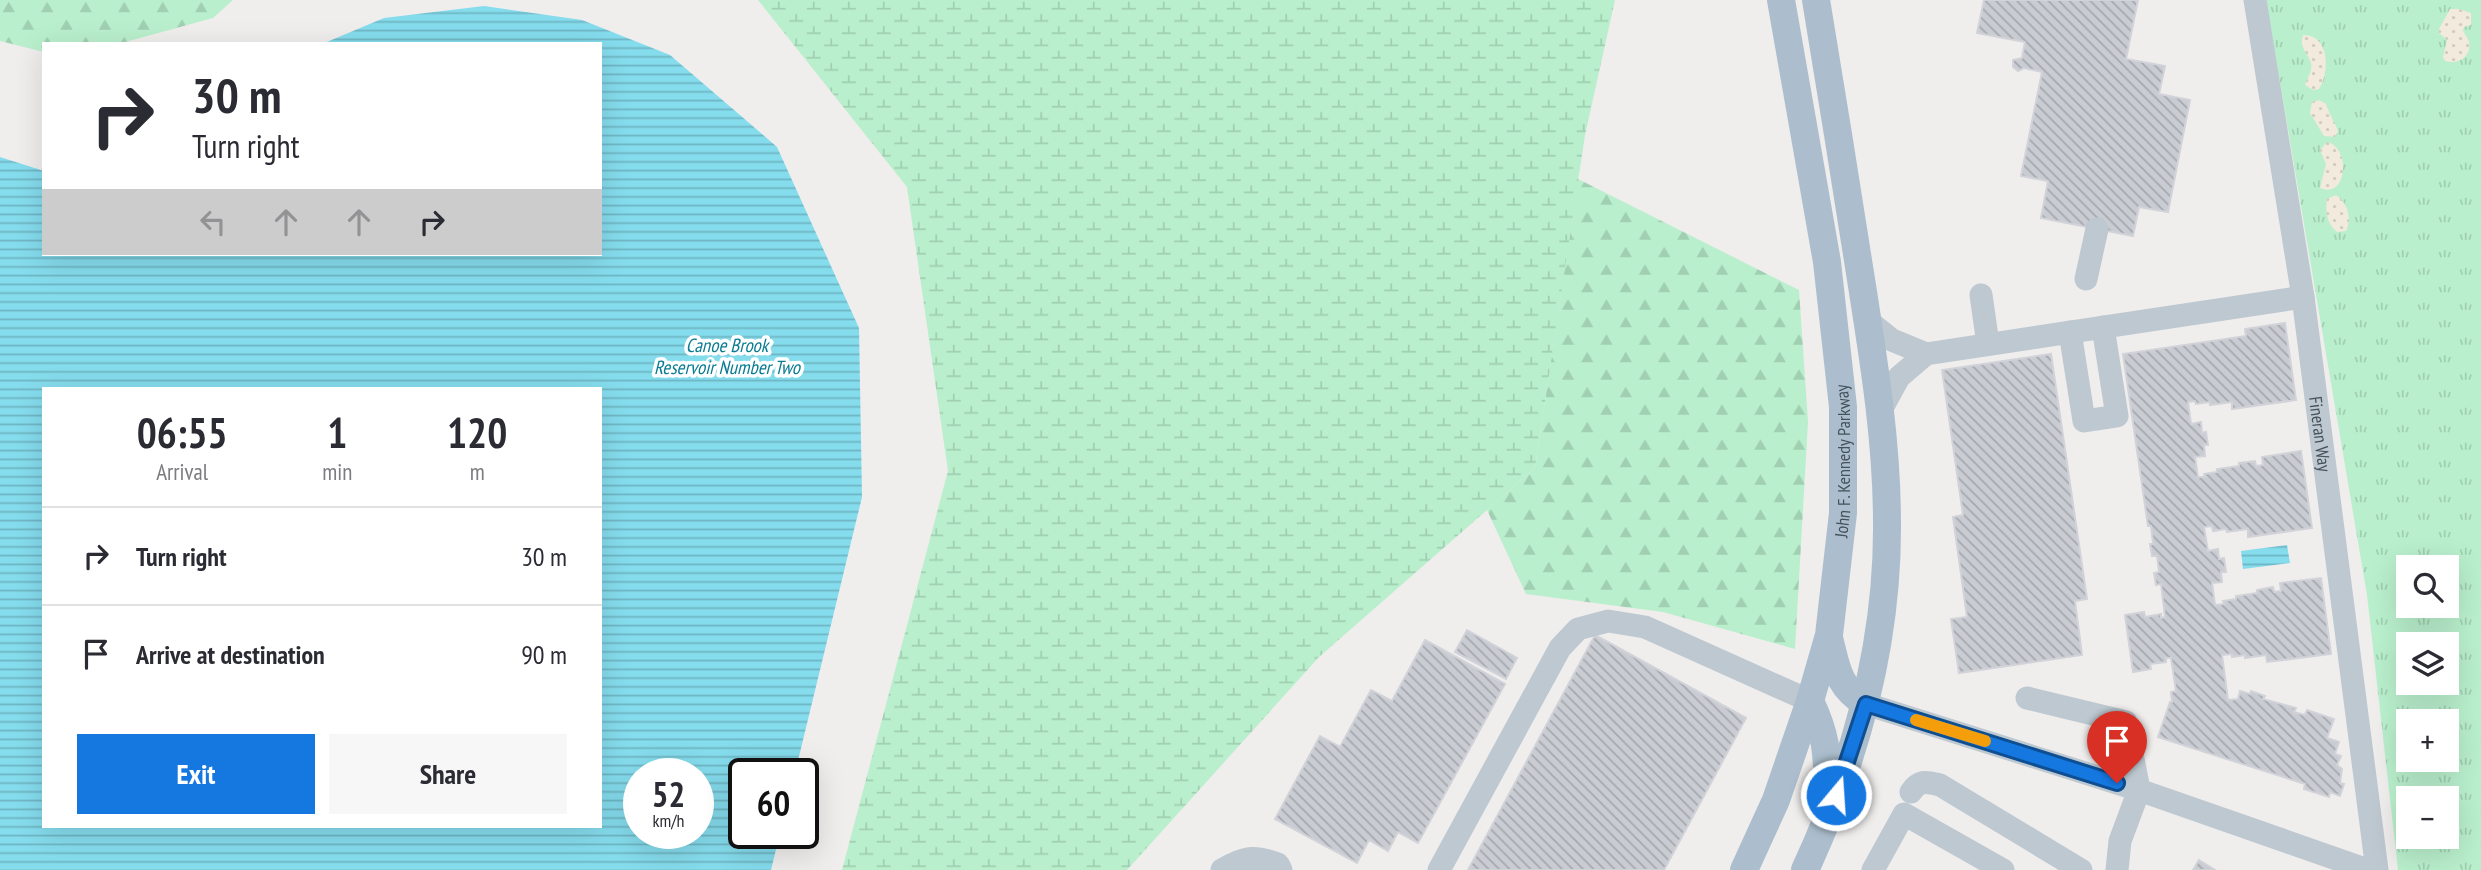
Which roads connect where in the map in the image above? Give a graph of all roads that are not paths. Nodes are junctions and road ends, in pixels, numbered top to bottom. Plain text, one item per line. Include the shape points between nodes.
1 (1780, 0) edge
2 (1816, 0) edge
3 (2255, 0) edge
4 (2097, 229) dead end
5 (2086, 279) dead end
6 (1981, 295) dead end
7 (2303, 297) junction
8 (1867, 320) junction
9 (2103, 327) junction
10 (2070, 332) junction
11 (1988, 344) junction
12 (1926, 354) junction
13 (1881, 410) junction
14 (1829, 635) junction
15 (2027, 698) dead end
16 (1810, 701) junction
17 (1866, 704) junction
18 (2139, 790) junction
19 (1912, 792) dead end
20 (1829, 818) junction
21 (1880, 867) edge
22 (2117, 867) edge
23 (1222, 870) edge
24 (1281, 870) edge
25 (1439, 870) edge
26 (1744, 870) edge
27 (1805, 870) edge
28 (2003, 870) edge
29 (2081, 870) edge
30 (2368, 870) edge
31 (2377, 870) edge

1 - 14 main road, John F. Kennedy Parkway via 1827,262 1843,407 1843,513
2 - 8 main road
3 - 7 street, Fineran Way
4 - 5 street
6 - 11 street
7 - 9 street
7 - 31 street, Fineran Way
8 - 12 street via 1892,340
8 - 13 main road
9 - 10 street
9 - 10 street via 2117,416 2084,421
10 - 11 street
11 - 12 street
12 - 13 street via 1899,377
13 - 17 main road via 1887,525 1881,615
14 - 16 main road, John F. Kennedy Parkway
14 - 17 main road via 1839,678
15 - 18 street via 2126,722
16 - 20 main road via 1826,741
16 - 25 street via 1645,626 1608,621 1578,629 1560,648
16 - 26 main road, John F. Kennedy Parkway via 1776,800
17 - 18 street
17 - 20 main road
18 - 22 street via 2120,841
18 - 30 street
19 - 29 street via 1924,781 1940,785
20 - 27 main road
21 - 28 street via 1904,814
23 - 24 street via 1249,858 1278,864

